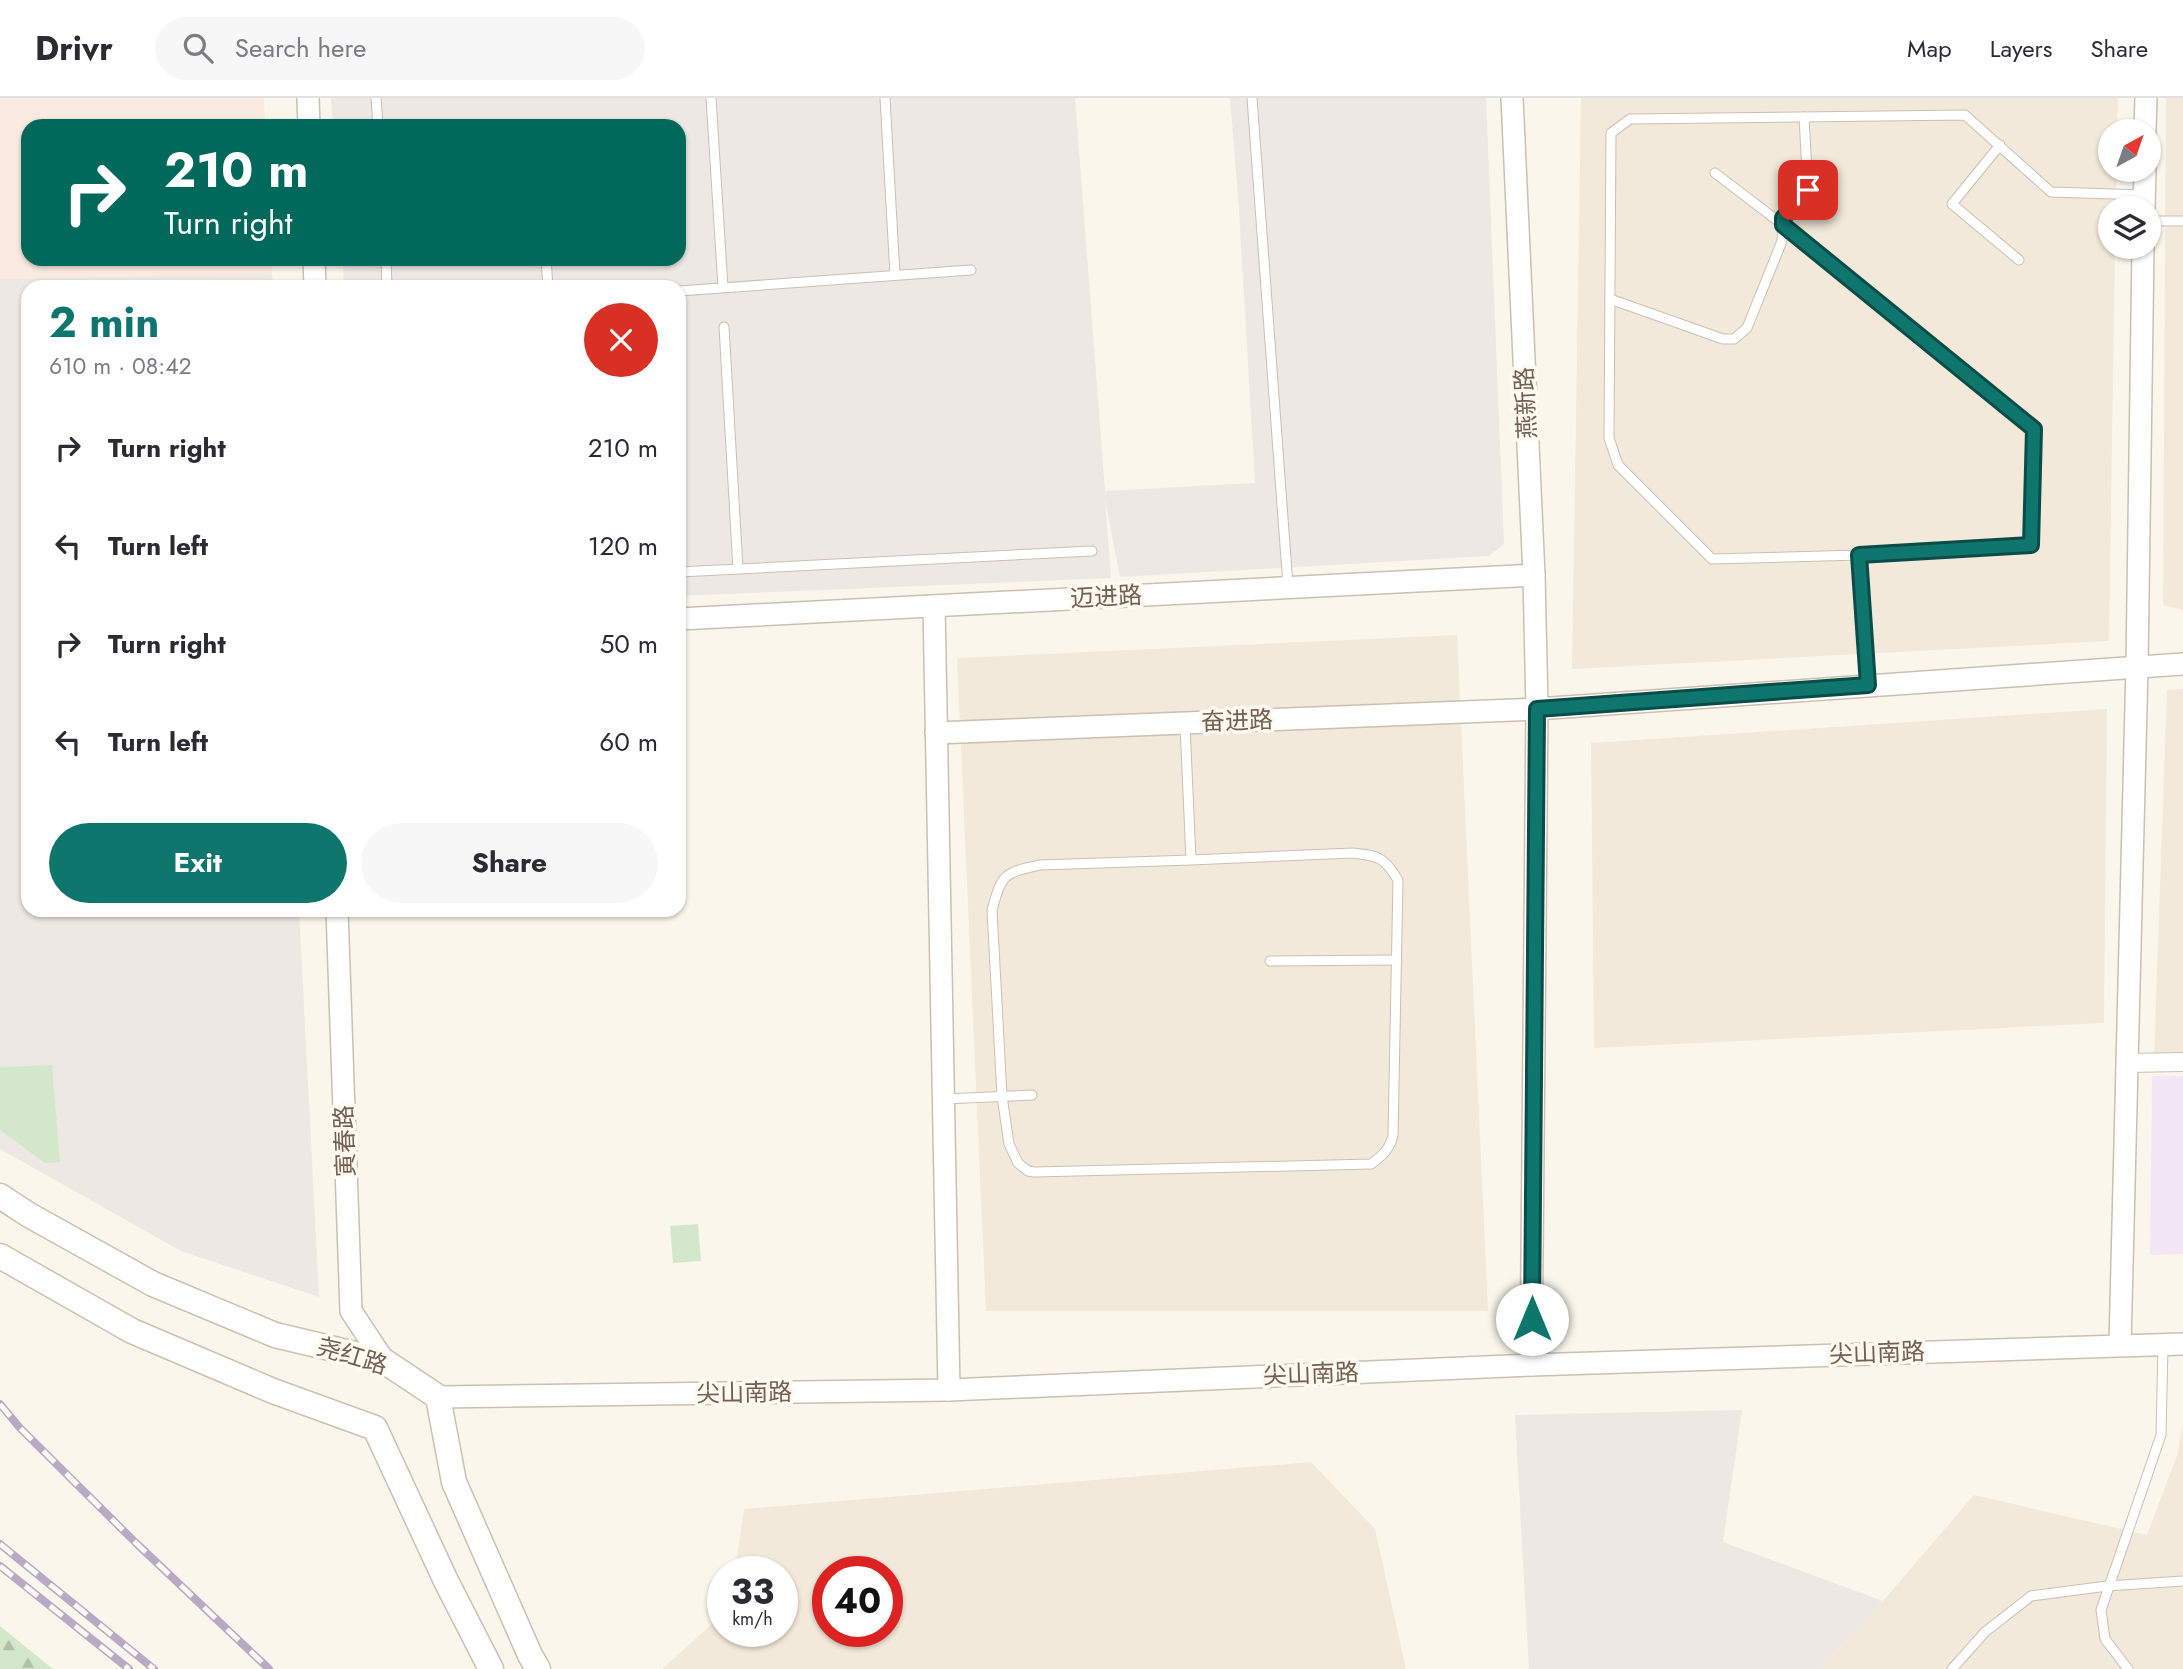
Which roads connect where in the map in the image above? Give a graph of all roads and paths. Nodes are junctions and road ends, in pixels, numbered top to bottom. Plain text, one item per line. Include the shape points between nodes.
1 (308, 98) edge
2 (376, 98) edge
3 (711, 98) edge
4 (885, 98) edge
5 (1252, 98) edge
6 (1512, 98) edge
7 (2146, 98) edge
8 (1804, 117) junction
9 (309, 119) edge
10 (378, 119) edge
11 (2146, 119) edge
12 (2000, 145) junction
13 (1715, 173) dead end
14 (2098, 197) edge
15 (2161, 221) edge
16 (2183, 221) edge
17 (1783, 225) junction
18 (2144, 259) edge
19 (2019, 260) dead end
20 (971, 270) dead end
21 (895, 275) junction
22 (723, 287) junction
23 (686, 290) edge
24 (1610, 299) junction
25 (724, 327) dead end
26 (1092, 551) dead end
27 (1859, 555) junction
28 (738, 569) junction
29 (686, 572) edge
30 (1534, 575) junction
31 (1288, 588) junction
32 (934, 606) junction
33 (686, 619) edge
34 (2183, 664) edge
35 (2137, 666) junction
36 (1868, 685) junction
37 (1537, 709) junction
38 (1185, 723) junction
39 (936, 733) junction
40 (1191, 860) junction
41 (337, 917) edge
42 (1397, 960) junction
43 (1270, 961) dead end
44 (2183, 1062) edge
45 (2127, 1063) junction
46 (1032, 1095) dead end
47 (1002, 1096) junction
48 (944, 1099) junction
49 (0, 1196) edge
50 (0, 1256) edge
51 (2173, 1344) edge
52 (2120, 1345) junction
53 (384, 1362) junction
54 (1531, 1365) junction
55 (949, 1390) junction
56 (438, 1397) junction
57 (2183, 1581) edge
58 (2107, 1586) junction
59 (491, 1669) edge
60 (538, 1669) edge
61 (1952, 1669) edge
62 (2128, 1669) edge

1 - 9 street
2 - 10 lane
3 - 22 lane
4 - 21 lane
5 - 31 lane
6 - 30 street, 燕新路
7 - 11 street
8 - 12 lane via 1965,115
8 - 17 lane via 1808,190 1783,218
8 - 24 lane via 1630,119 1611,133
12 - 14 lane via 2051,192
12 - 19 lane via 1952,204
13 - 17 lane
15 - 16 lane
17 - 24 lane via 1782,242 1747,328 1734,339
17 - 27 lane via 2034,429 2031,545
18 - 35 street
20 - 21 lane
21 - 22 lane
22 - 23 lane
24 - 27 lane via 1609,438 1618,465 1712,559
25 - 28 lane
26 - 28 lane
27 - 36 lane
28 - 29 lane
30 - 31 street, 迈进路
30 - 37 street, 燕新路
31 - 32 street, 迈进路
32 - 33 street, 迈进路
32 - 39 street
34 - 35 street, 奋进路
35 - 36 street, 奋进路
35 - 45 street
36 - 37 street, 奋进路
37 - 38 street, 奋进路
37 - 54 street, 燕新路
38 - 39 street, 奋进路
38 - 40 lane
39 - 48 street
40 - 42 lane via 1374,856 1388,864 1398,880
40 - 47 lane via 1040,866 1005,876 992,910
41 - 53 street, 寅春路 via 351,1311
42 - 43 lane
42 - 47 lane via 1393,1136 1383,1156 1371,1164 1034,1172 1018,1163 1009,1144
44 - 45 street
45 - 52 street
46 - 47 lane
47 - 48 lane
48 - 55 street
49 - 53 main road, 尧红路 via 153,1284 275,1335
50 - 59 main road via 132,1331 375,1428
51 - 52 street, 尖山南路
51 - 58 lane via 2161,1435
52 - 54 street, 尖山南路
53 - 56 main road, 尧红路
54 - 55 street, 尖山南路
55 - 56 street, 尖山南路
56 - 60 main road via 454,1482
57 - 58 lane
58 - 61 lane via 2031,1596 1985,1632
58 - 62 lane via 2101,1609 2105,1639

